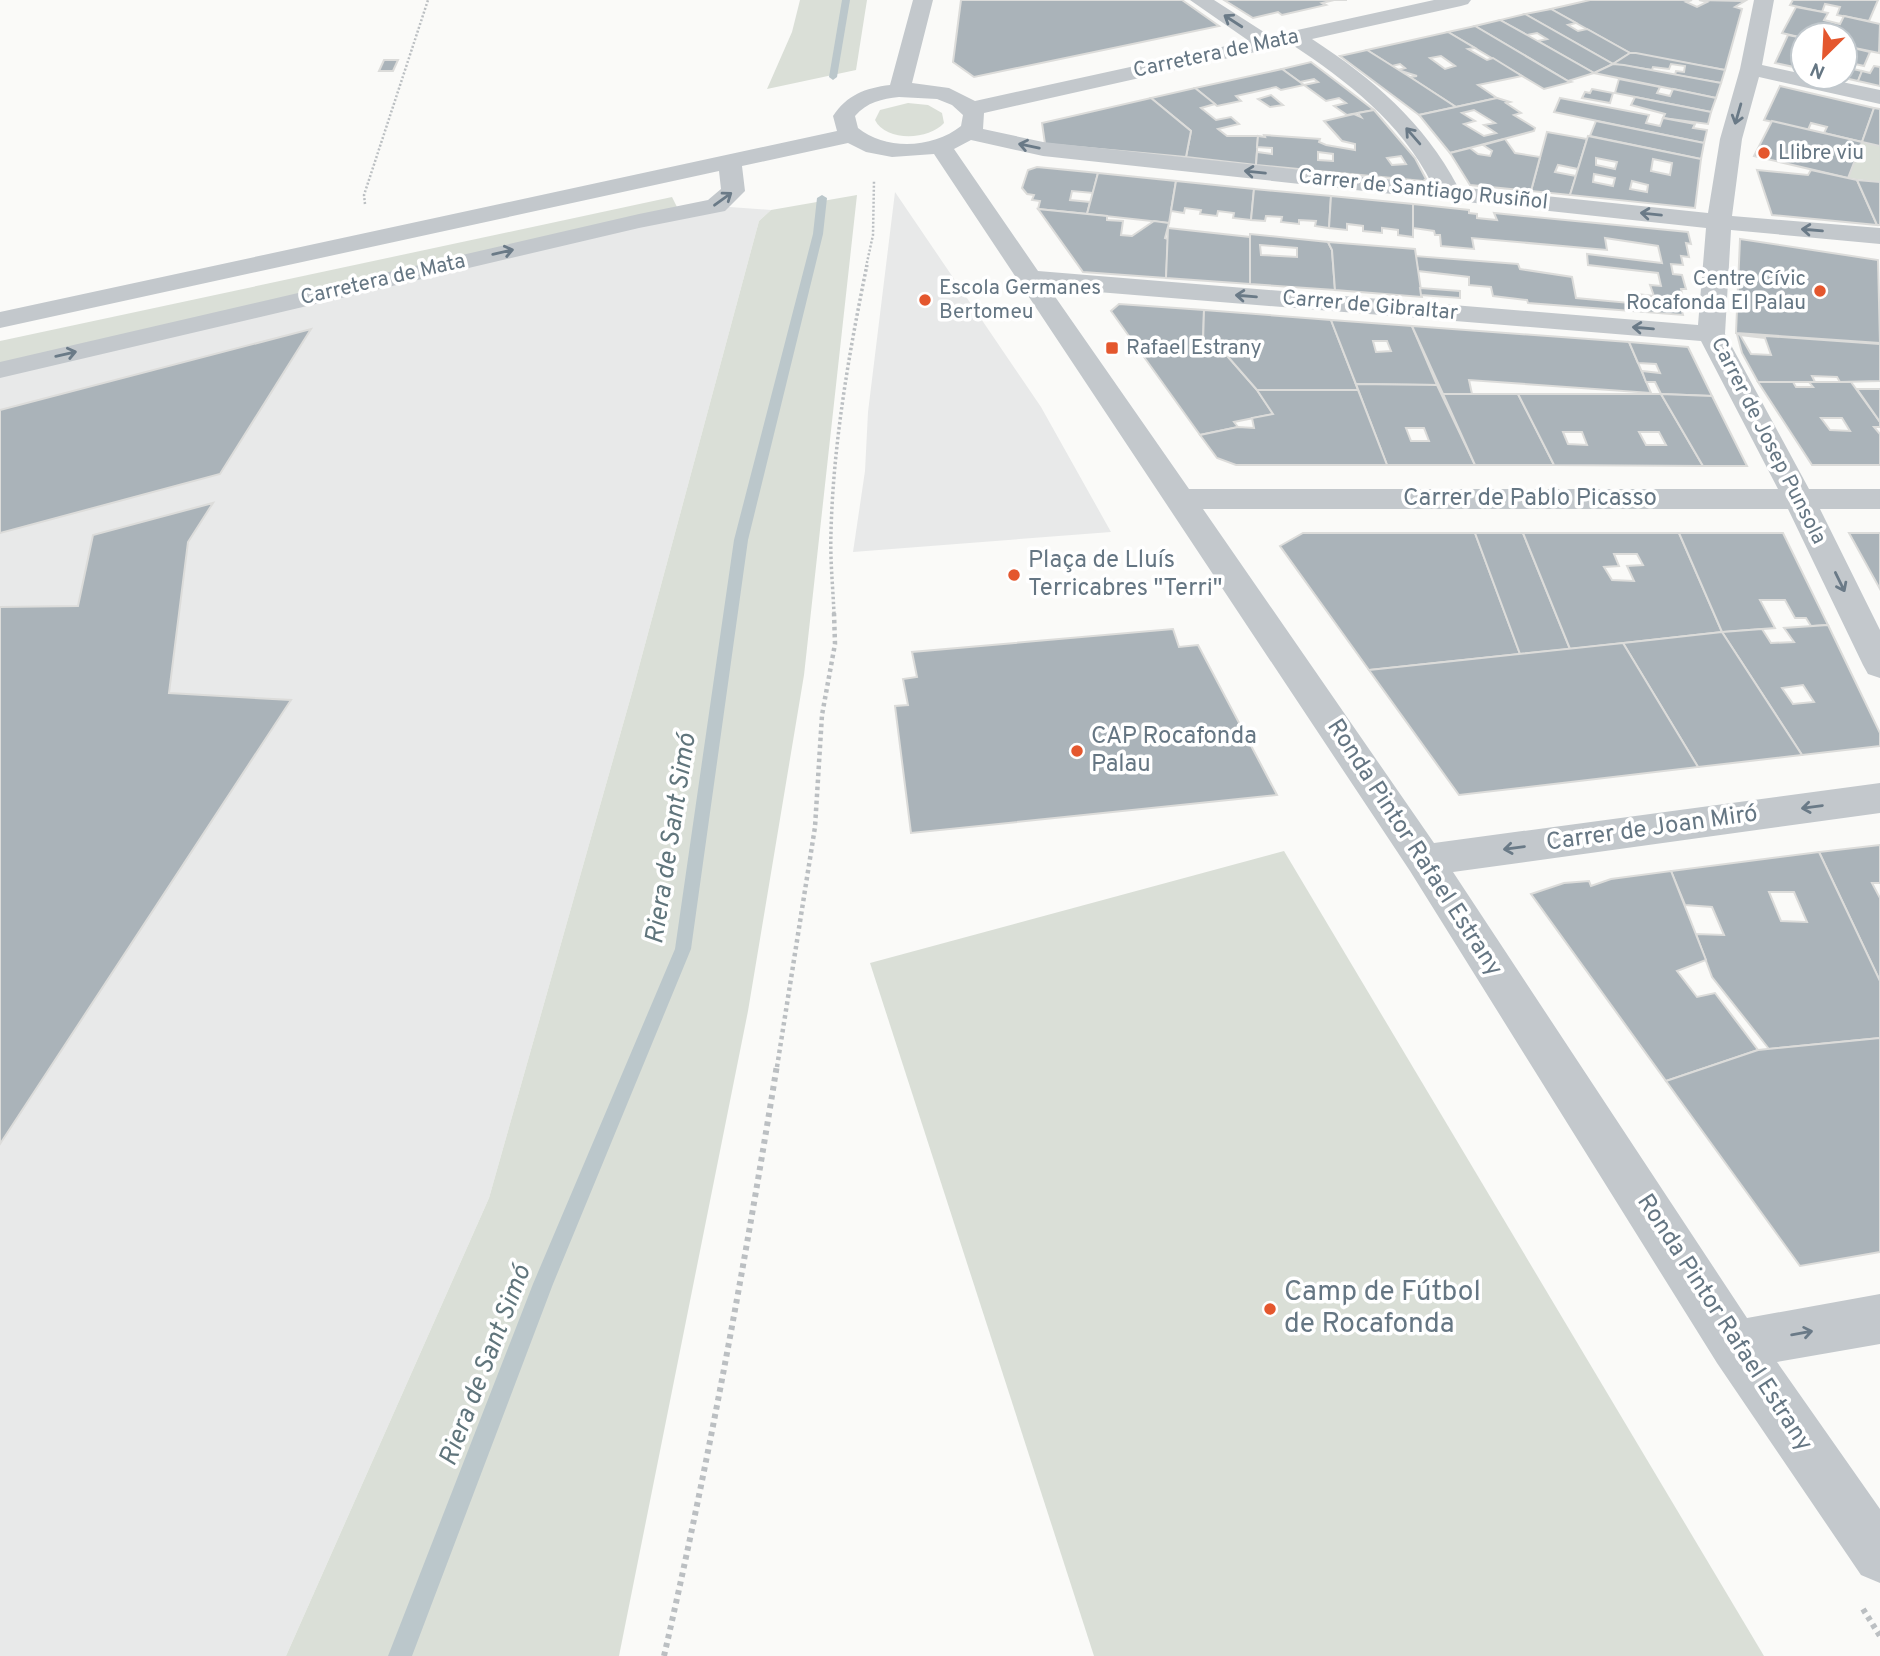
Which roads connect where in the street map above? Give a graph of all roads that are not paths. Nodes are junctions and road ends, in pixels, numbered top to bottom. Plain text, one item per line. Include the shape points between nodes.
1 (923, 0) edge
2 (1200, 0) edge
3 (1461, 0) edge
4 (1764, 0) edge
5 (1294, 37) junction
6 (1266, 43) junction
7 (1751, 69) junction
8 (899, 90) junction
9 (1880, 97) edge
10 (960, 129) junction
11 (863, 140) junction
12 (730, 162) junction
13 (1449, 193) junction
14 (1719, 222) junction
15 (1880, 236) edge
16 (1029, 278) junction
17 (0, 320) edge
18 (1711, 334) junction
19 (0, 370) edge
20 (1181, 499) junction
21 (1799, 499) junction
22 (1880, 499) edge
23 (1880, 665) edge
24 (1880, 798) edge
25 (1424, 860) junction
26 (1880, 1319) edge
27 (1735, 1345) junction
28 (1880, 1556) edge

1 - 8 street
6 -> 2 street
3 - 5 street, Carretera de Mata
4 - 7 street, Carrer de Josep Punsola
5 - 6 street, Carretera de Mata
13 -> 5 street via 1424,148 1388,107 1344,69
6 - 10 street, Carretera de Mata
7 - 9 street
7 -> 14 street, Carrer de Josep Punsola via 1731,139
8 - 10 street via 945,94 964,102
8 - 11 street via 866,97 847,110 847,130
10 - 11 street via 905,150
13 -> 10 street, Carrer de Santiago Rusiñol via 1043,149
10 - 16 street, Ronda Pintor Rafael Estrany
11 - 12 street, Carretera de Mata
12 - 17 street, Carretera de Mata
19 -> 12 street, Carretera de Mata via 716,206 733,191
14 -> 13 street, Carrer de Santiago Rusiñol
15 -> 14 street, Carrer de Santiago Rusiñol
14 - 18 street, Carrer de Josep Punsola
18 -> 16 street, Carrer de Gibraltar
16 - 20 street, Ronda Pintor Rafael Estrany
18 - 21 street, Carrer de Josep Punsola
20 - 21 street, Carrer de Pablo Picasso
20 - 25 street, Ronda Pintor Rafael Estrany
21 - 22 street, Carrer de Pablo Picasso
21 -> 23 street, Carrer de Josep Punsola
24 -> 25 street, Carrer de Joan Miró
25 - 27 street, Ronda Pintor Rafael Estrany
27 -> 26 street
27 - 28 street, Ronda Pintor Rafael Estrany

